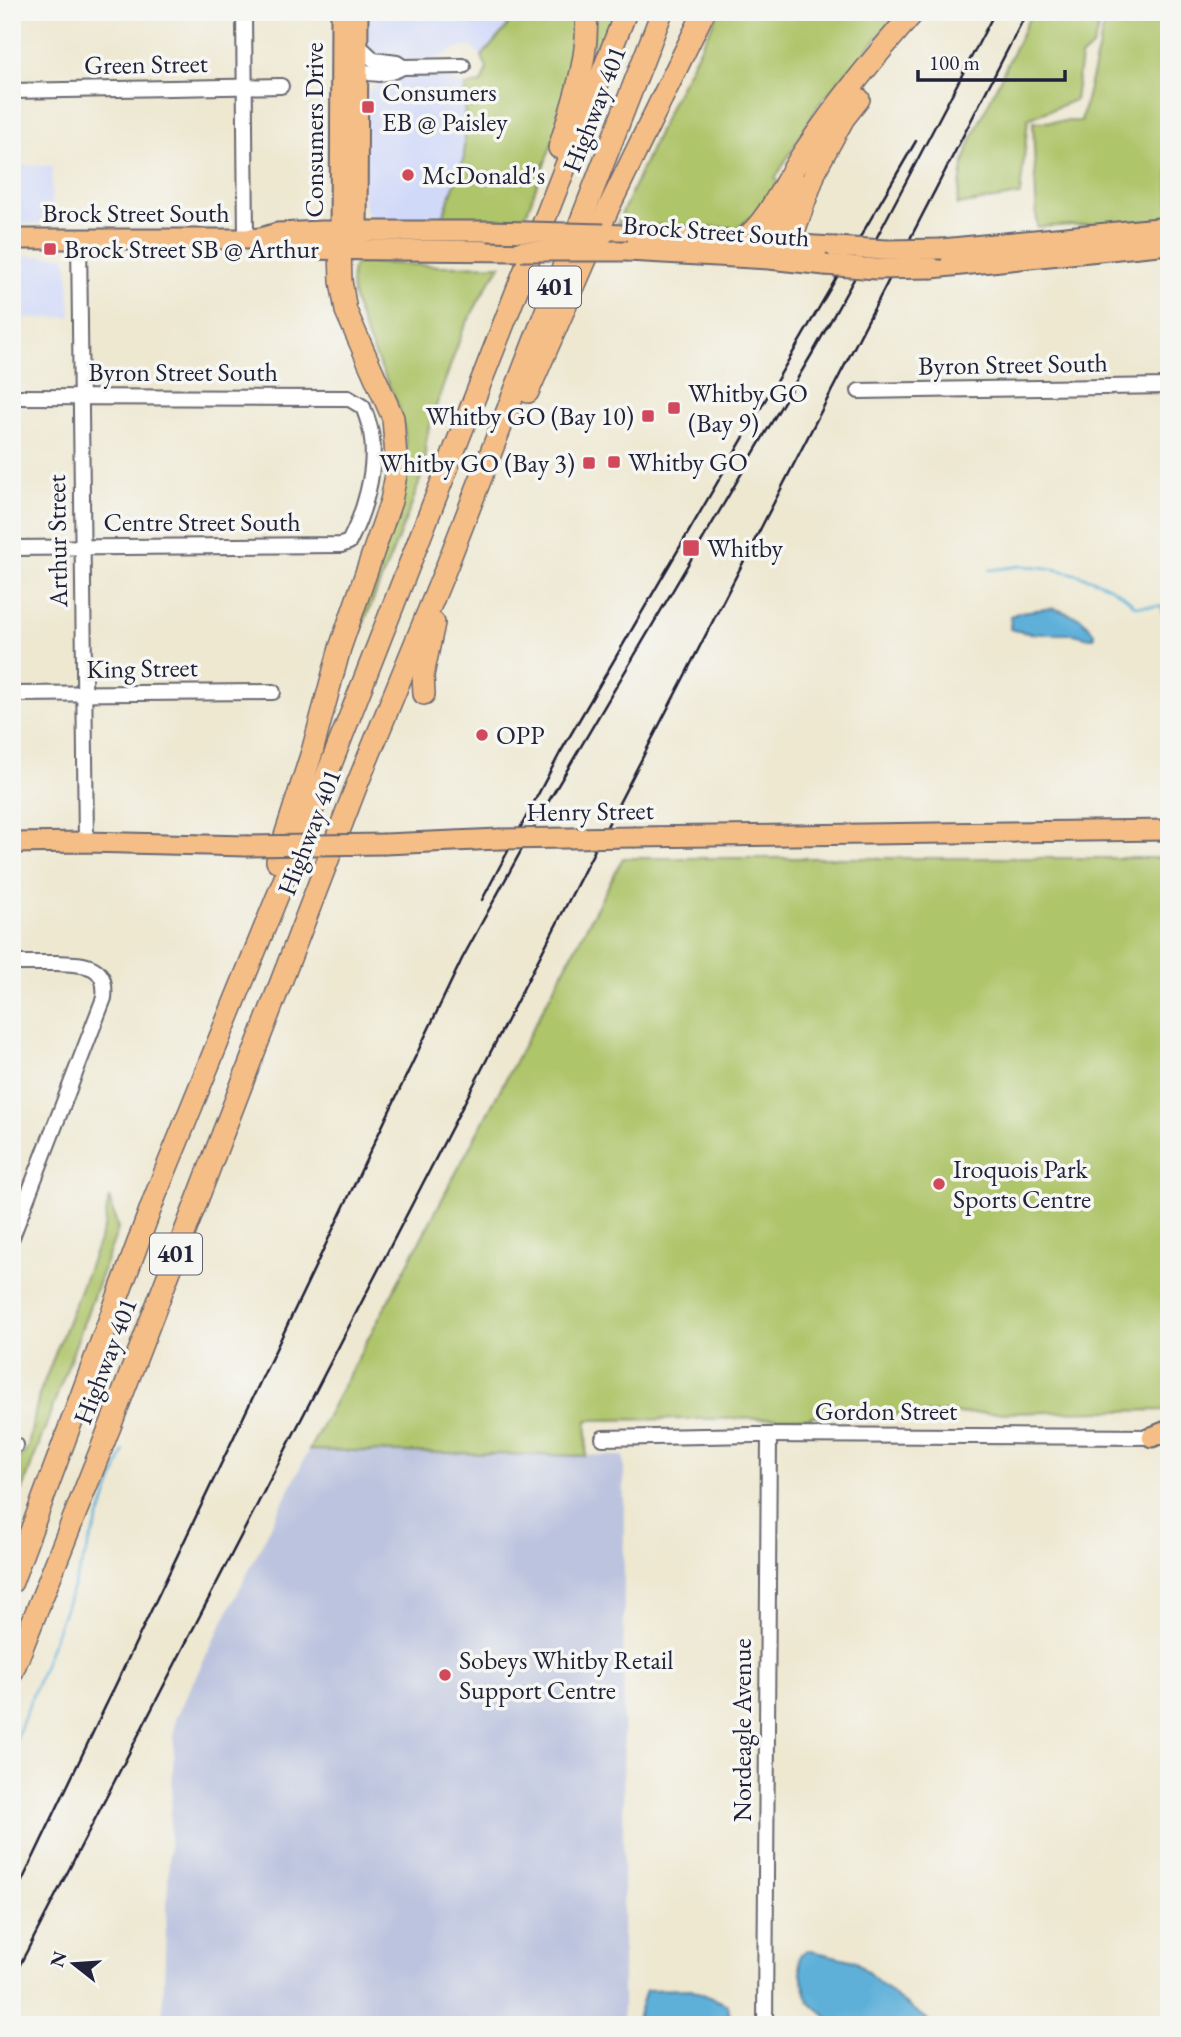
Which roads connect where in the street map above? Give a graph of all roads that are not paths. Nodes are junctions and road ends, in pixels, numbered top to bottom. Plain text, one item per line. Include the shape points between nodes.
1 (244, 12) edge
2 (341, 12) edge
3 (358, 12) edge
4 (586, 12) edge
5 (626, 12) edge
6 (662, 12) edge
7 (704, 12) edge
8 (914, 12) edge
9 (928, 12) edge
10 (358, 45) junction
11 (340, 56) junction
12 (463, 66) dead end
13 (403, 67) junction
14 (358, 69) junction
15 (244, 86) junction
16 (281, 86) dead end
17 (12, 92) edge
18 (811, 141) junction
19 (1169, 227) edge
20 (253, 238) junction
21 (12, 239) edge
22 (79, 239) junction
23 (348, 240) junction
24 (743, 240) junction
25 (485, 241) junction
26 (632, 243) junction
27 (1169, 244) edge
28 (779, 251) junction
29 (830, 256) junction
30 (1169, 386) edge
31 (859, 391) dead end
32 (80, 396) junction
33 (12, 397) edge
34 (456, 447) junction
35 (349, 542) joint
36 (82, 547) junction
37 (12, 548) edge
38 (447, 565) junction
39 (272, 692) dead end
40 (84, 693) junction
41 (12, 694) edge
42 (424, 694) dead end
43 (1169, 830) edge
44 (12, 842) edge
45 (86, 842) junction
46 (12, 963) edge
47 (156, 1194) junction
48 (12, 1237) edge
49 (769, 1435) junction
50 (1163, 1435) edge
51 (603, 1438) dead end
52 (12, 1582) edge
53 (12, 1673) edge
54 (765, 2025) edge

1 - 15 street
2 - 11 main road, Consumers Drive
3 - 10 main road, Consumers Drive
4 - 34 highway via 586,44 569,117
5 - 34 highway, Highway 401 / 401
6 - 38 highway, Highway 401 / 401
7 - 38 highway via 608,209 554,337
8 - 18 highway
9 - 28 highway via 866,89 825,150
10 - 13 street via 374,60
10 - 14 main road, Consumers Drive
11 - 14 street
11 - 23 main road, Consumers Drive
12 - 13 street
13 - 14 street via 392,73 371,74
14 - 23 main road, Consumers Drive
15 - 16 street, Green Street
15 - 17 street, Green Street
15 - 20 street
18 - 24 highway via 758,226
18 - 28 highway
19 - 29 main road, Brock Street South, bridge
20 - 22 main road, Brock Street South
20 - 23 main road, Brock Street South via 280,250
21 - 22 main road, Brock Street South
22 - 32 street, Arthur Street
23 - 25 main road, Brock Street South
23 - 47 highway via 341,281 346,311 393,418 395,484 269,885
24 - 26 main road, Brock Street South
24 - 28 main road, Brock Street South
25 - 26 main road, Brock Street South, bridge
25 - 26 main road, Brock Street South, bridge via 604,234
26 - 28 main road, Brock Street South
27 - 29 main road, Brock Street South, bridge via 932,268 876,269
28 - 29 main road, Brock Street South
30 - 31 street, Byron Street South
32 - 33 street, Byron Street South
32 - 35 street, Byron Street South via 353,399 363,407 372,457 368,490
32 - 36 street, Arthur Street
34 - 47 highway, Highway 401 / 401
35 - 36 street, Centre Street South
36 - 37 street, Centre Street South
36 - 40 street, Arthur Street
38 - 42 highway via 423,675
38 - 53 highway, Highway 401 / 401 via 356,787
39 - 40 street, King Street
40 - 41 street, King Street
40 - 45 street, Arthur Street
43 - 45 main road, Henry Street, bridge via 246,846
44 - 45 main road, Henry Street
46 - 48 street via 85,964 97,970 105,988
47 - 52 highway, Highway 401 / 401
49 - 50 street, Gordon Street
49 - 51 street, Gordon Street
49 - 54 street, Nordeagle Avenue

